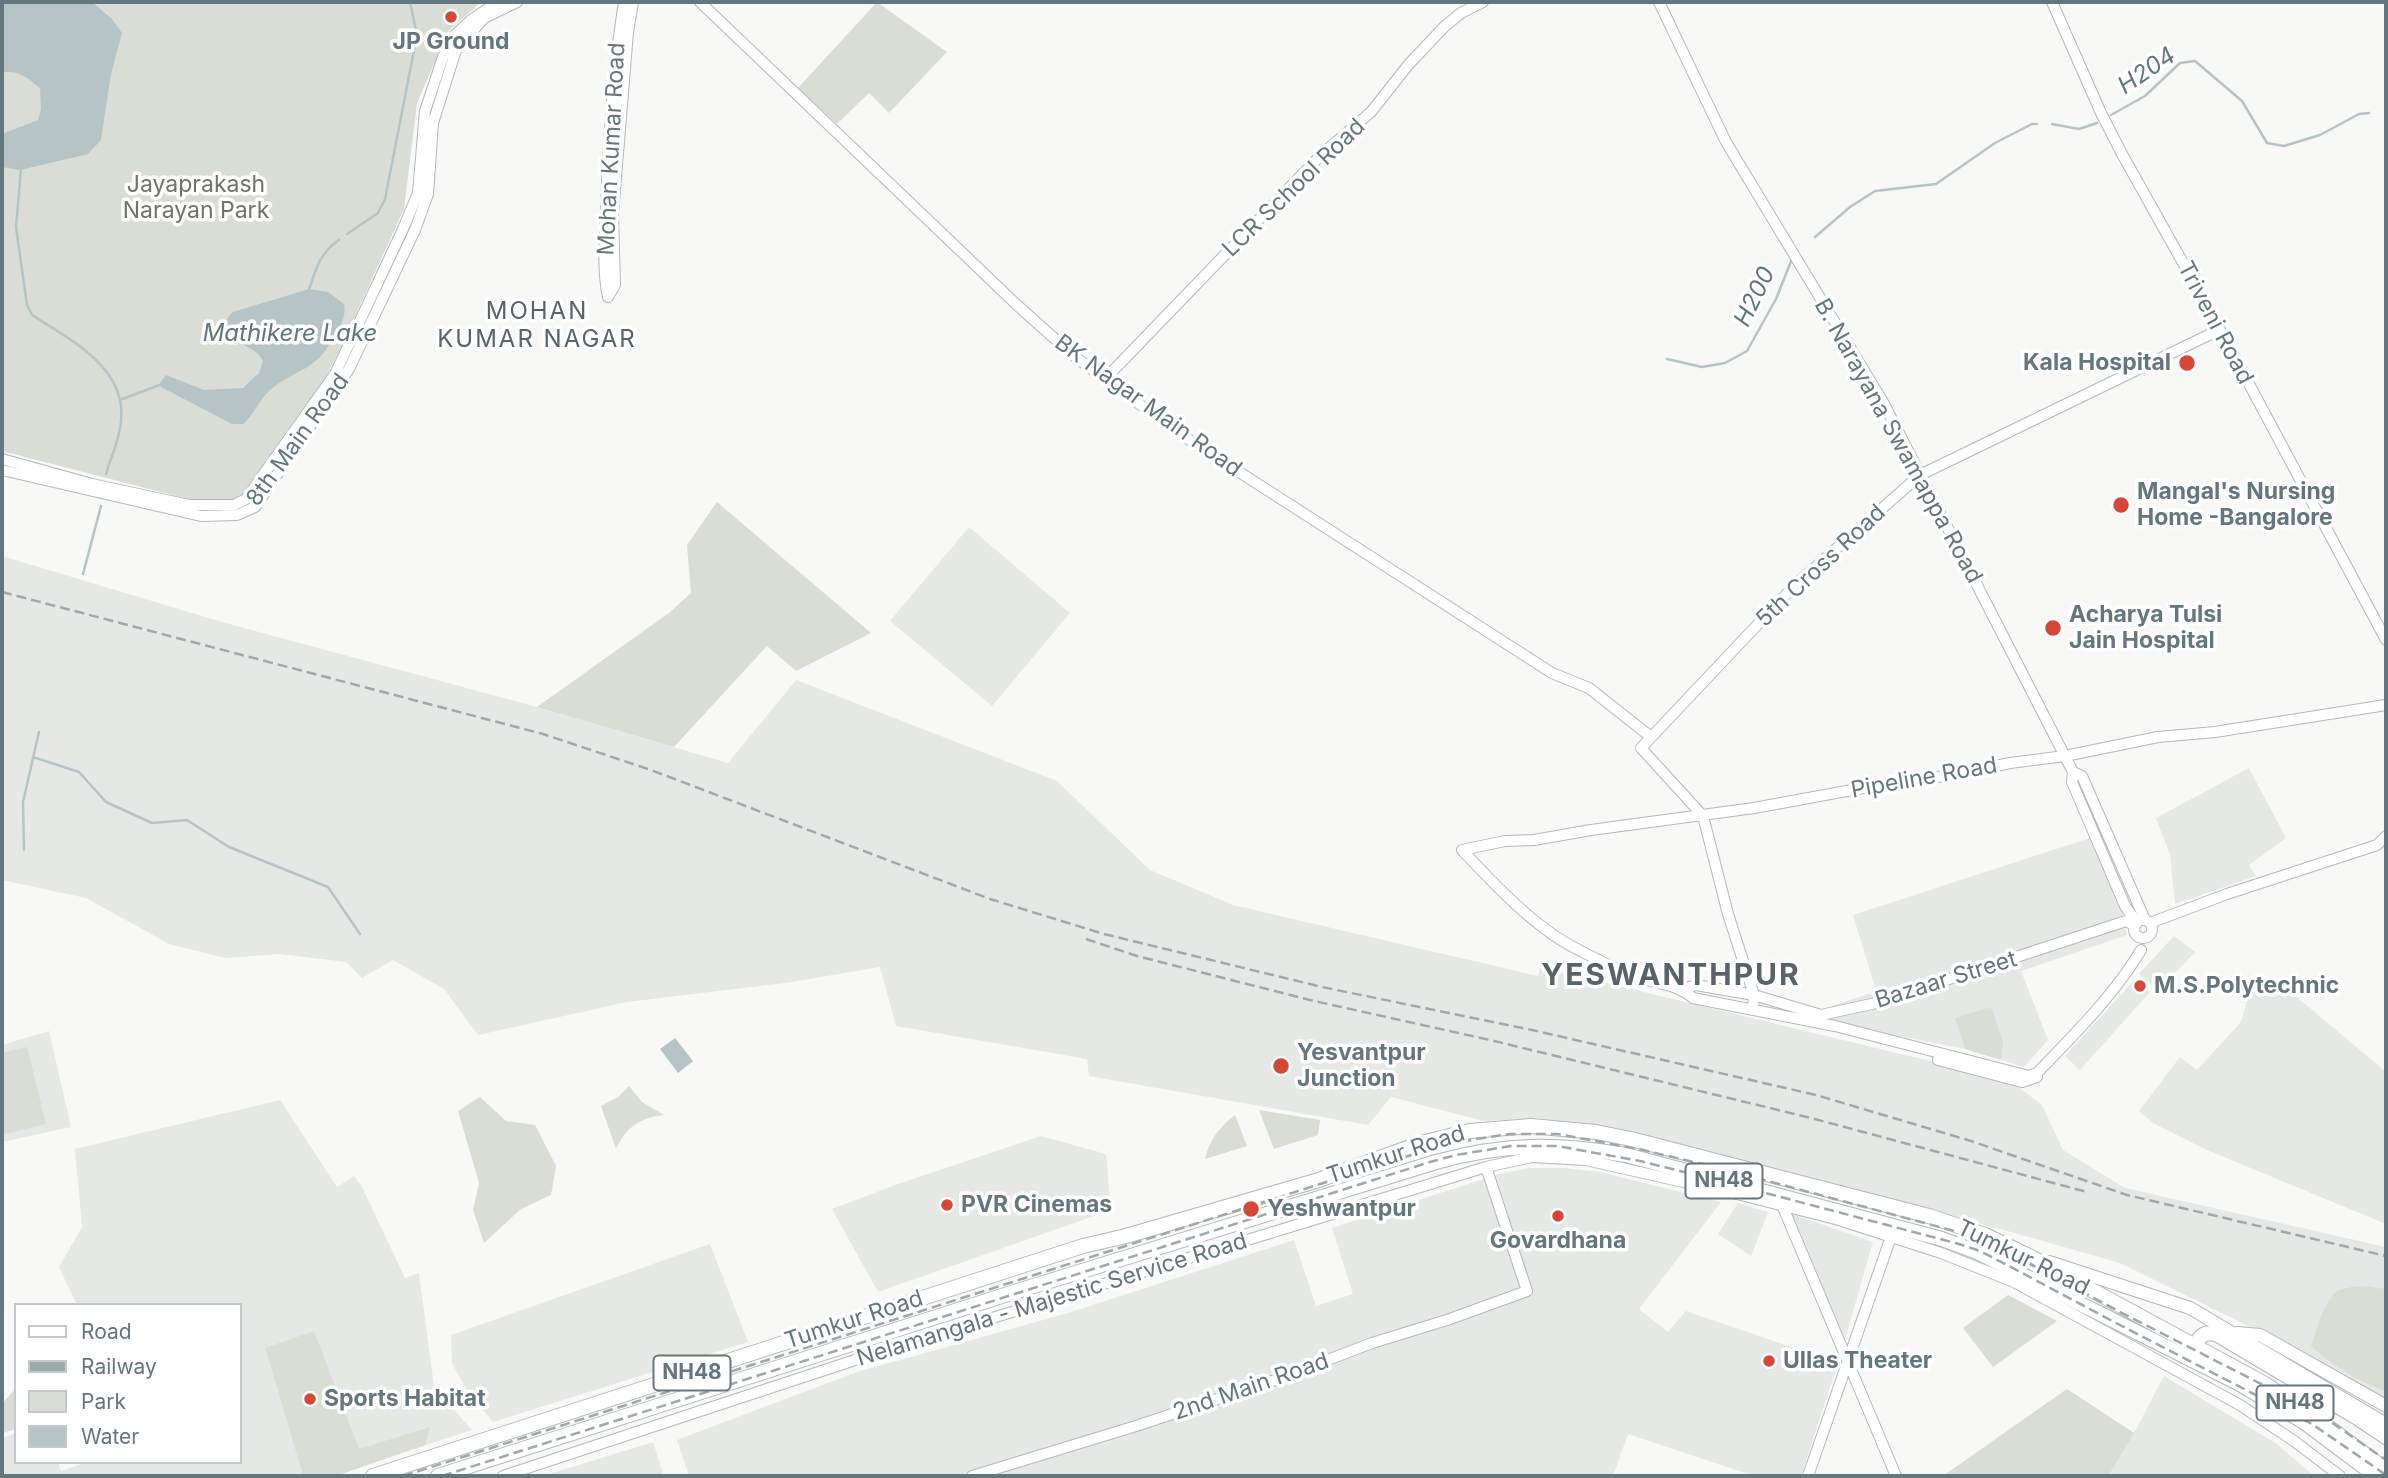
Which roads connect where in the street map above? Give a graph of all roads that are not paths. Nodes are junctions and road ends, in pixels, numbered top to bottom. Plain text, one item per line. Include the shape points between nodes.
1 (498, 2) edge
2 (517, 2) edge
3 (624, 2) edge
4 (633, 2) edge
5 (700, 2) edge
6 (1483, 2) edge
7 (1659, 2) edge
8 (2052, 2) edge
9 (396, 258) junction
10 (2220, 330) junction
11 (1106, 378) junction
12 (2, 459) edge
13 (2, 471) edge
14 (1920, 475) junction
15 (266, 483) junction
16 (2386, 640) edge
17 (2386, 705) edge
18 (1651, 737) junction
19 (2065, 756) junction
20 (1703, 816) junction
21 (2386, 836) edge
22 (2381, 845) edge
23 (2139, 923) junction
24 (2142, 944) junction
25 (1683, 989) junction
26 (1754, 995) junction
27 (1753, 1008) junction
28 (1836, 1020) junction
29 (1534, 1152) junction
30 (1486, 1167) junction
31 (1782, 1205) junction
32 (1893, 1231) junction
33 (2029, 1256) junction
34 (2032, 1285) junction
35 (2233, 1332) junction
36 (2196, 1346) junction
37 (1846, 1361) junction
38 (2386, 1406) edge
39 (2386, 1424) edge
40 (2386, 1437) edge
41 (2386, 1470) edge
42 (377, 1476) edge
43 (438, 1476) edge
44 (503, 1476) edge
45 (972, 1476) edge
46 (1808, 1476) edge
47 (1896, 1476) edge
48 (2340, 1476) edge
49 (2376, 1476) edge

1 - 9 street via 455,36 443,57 425,111 418,194
2 - 9 street, 8th Main Road via 484,18 456,50 433,123 428,194
3 - 4 street, Mohan Kumar Road via 607,175 608,297 615,285 613,214
5 - 11 street, BK Nagar Main Road via 1017,305
6 - 11 street, LCR School Road via 1445,26 1371,112 1322,154
7 - 14 street, B. Narayana Swamappa Road via 1726,142 1883,402
8 - 10 street, Triveni Road via 2101,113
9 - 15 street, 8th Main Road via 349,369
10 - 14 street, 5th Cross Road
10 - 16 street, Triveni Road
11 - 18 street, BK Nagar Main Road via 1180,434 1539,666 1589,688
12 - 15 street via 189,505 234,505
13 - 15 street, 8th Main Road via 201,516 248,511 255,507
14 - 18 street, 5th Cross Road via 1795,585
14 - 19 street, B. Narayana Swamappa Road
17 - 19 street, Pipeline Road via 2158,737
18 - 20 street, 5th Cross Road via 1641,748
19 - 20 street, Pipeline Road
19 - 23 street, B. Narayana Swamappa Road via 2125,906
20 - 25 street, Pipeline Road via 1462,850 1525,912 1572,947 1634,977
20 - 26 street
21 - 22 street
22 - 23 street
23 - 24 street, B. Narayana Swamappa Road via 2135,934
23 - 28 street
23 - 28 street, Bazaar Street via 1876,1003
24 - 28 street via 2031,1070
24 - 28 street via 2131,967 2030,1077
25 - 26 street, Bazaar Street via 1696,985
25 - 27 street via 1693,998
26 - 27 street
26 - 28 street, Bazaar Street
27 - 28 street via 1815,1023
29 - 30 street, Nelamangala - Majestic Service Road
29 - 31 street, Nelamangala - Majestic Service Road
29 - 32 highway, Tumkur Road / NH48 via 1587,1148 1626,1156
29 - 43 highway, Tumkur Road / NH48 via 1498,1149 1436,1162
30 - 44 street, Nelamangala - Majestic Service Road via 864,1357
30 - 45 street, 2nd Main Road via 1527,1291 1265,1383
31 - 32 street, Nelamangala - Majestic Service Road
31 - 37 street
32 - 34 highway, Tumkur Road / NH48 via 1942,1239
32 - 37 street
33 - 35 main road via 2190,1308
33 - 36 highway, Tumkur Road / NH48
33 - 42 highway, Tumkur Road / NH48 via 1929,1216 1631,1139 1531,1126 1470,1131 1421,1143 1319,1180 1083,1246
34 - 48 street via 2240,1405
34 - 49 highway, Tumkur Road / NH48 via 2266,1399
35 - 38 main road via 2260,1335
35 - 39 main road
36 - 40 highway via 2203,1335 2218,1335
36 - 41 highway, Tumkur Road / NH48 via 2265,1384
37 - 46 street
37 - 47 street

